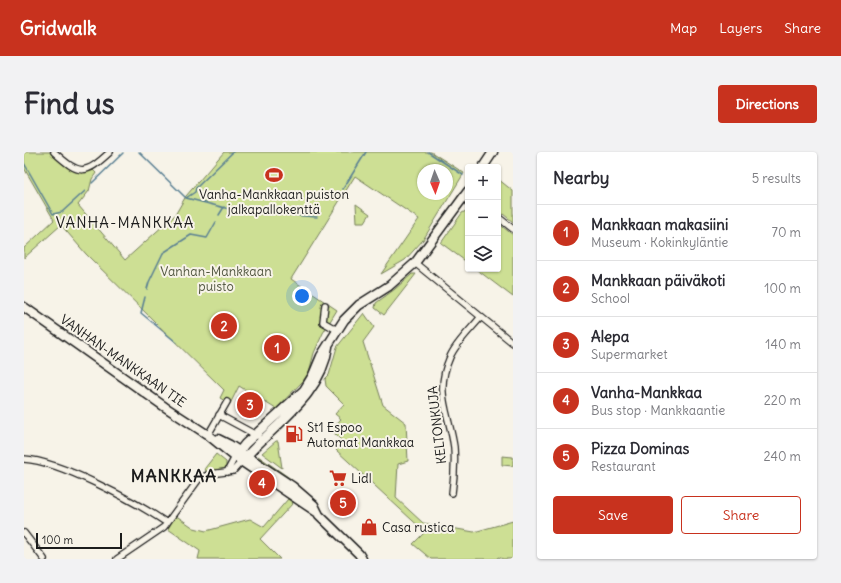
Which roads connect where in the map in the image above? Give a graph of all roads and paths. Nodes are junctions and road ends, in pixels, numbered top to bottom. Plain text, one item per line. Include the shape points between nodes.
1 (54, 152) edge
2 (110, 152) edge
3 (493, 152) edge
4 (486, 164) edge
5 (465, 197) edge
6 (501, 219) edge
7 (513, 229) edge
8 (415, 264) junction
9 (325, 305) dead end
10 (24, 306) edge
11 (480, 318) junction
12 (337, 330) junction
13 (513, 343) edge
14 (227, 402) dead end
15 (219, 415) junction
16 (208, 435) junction
17 (259, 437) junction
18 (240, 456) junction
19 (24, 459) edge
20 (452, 493) dead end
21 (167, 523) junction
22 (24, 533) edge
23 (360, 556) edge
24 (44, 559) edge
25 (117, 559) edge
26 (369, 559) edge

1 - 2 street via 73,168 82,170 94,166
3 - 4 main road
5 - 8 main road
6 - 7 street
8 - 11 street
8 - 12 main road via 355,309
9 - 12 street via 323,322
10 - 16 main road, VANHAN-MANKKAAN TIE
11 - 13 street
11 - 20 street, KELTONKUJA via 450,355 443,379 444,406 454,447
12 - 17 main road via 328,345 325,363 313,387 300,403
14 - 15 street
15 - 16 street
15 - 17 street
16 - 18 main road, VANHAN-MANKKAAN TIE
17 - 18 main road
18 - 21 street via 233,471 210,474 199,479
18 - 23 main road, VANHAN-MANKKAAN TIE via 318,513
19 - 21 street via 70,472
21 - 25 street via 156,534
22 - 24 street
23 - 26 main road, VANHAN-MANKKAAN TIE

